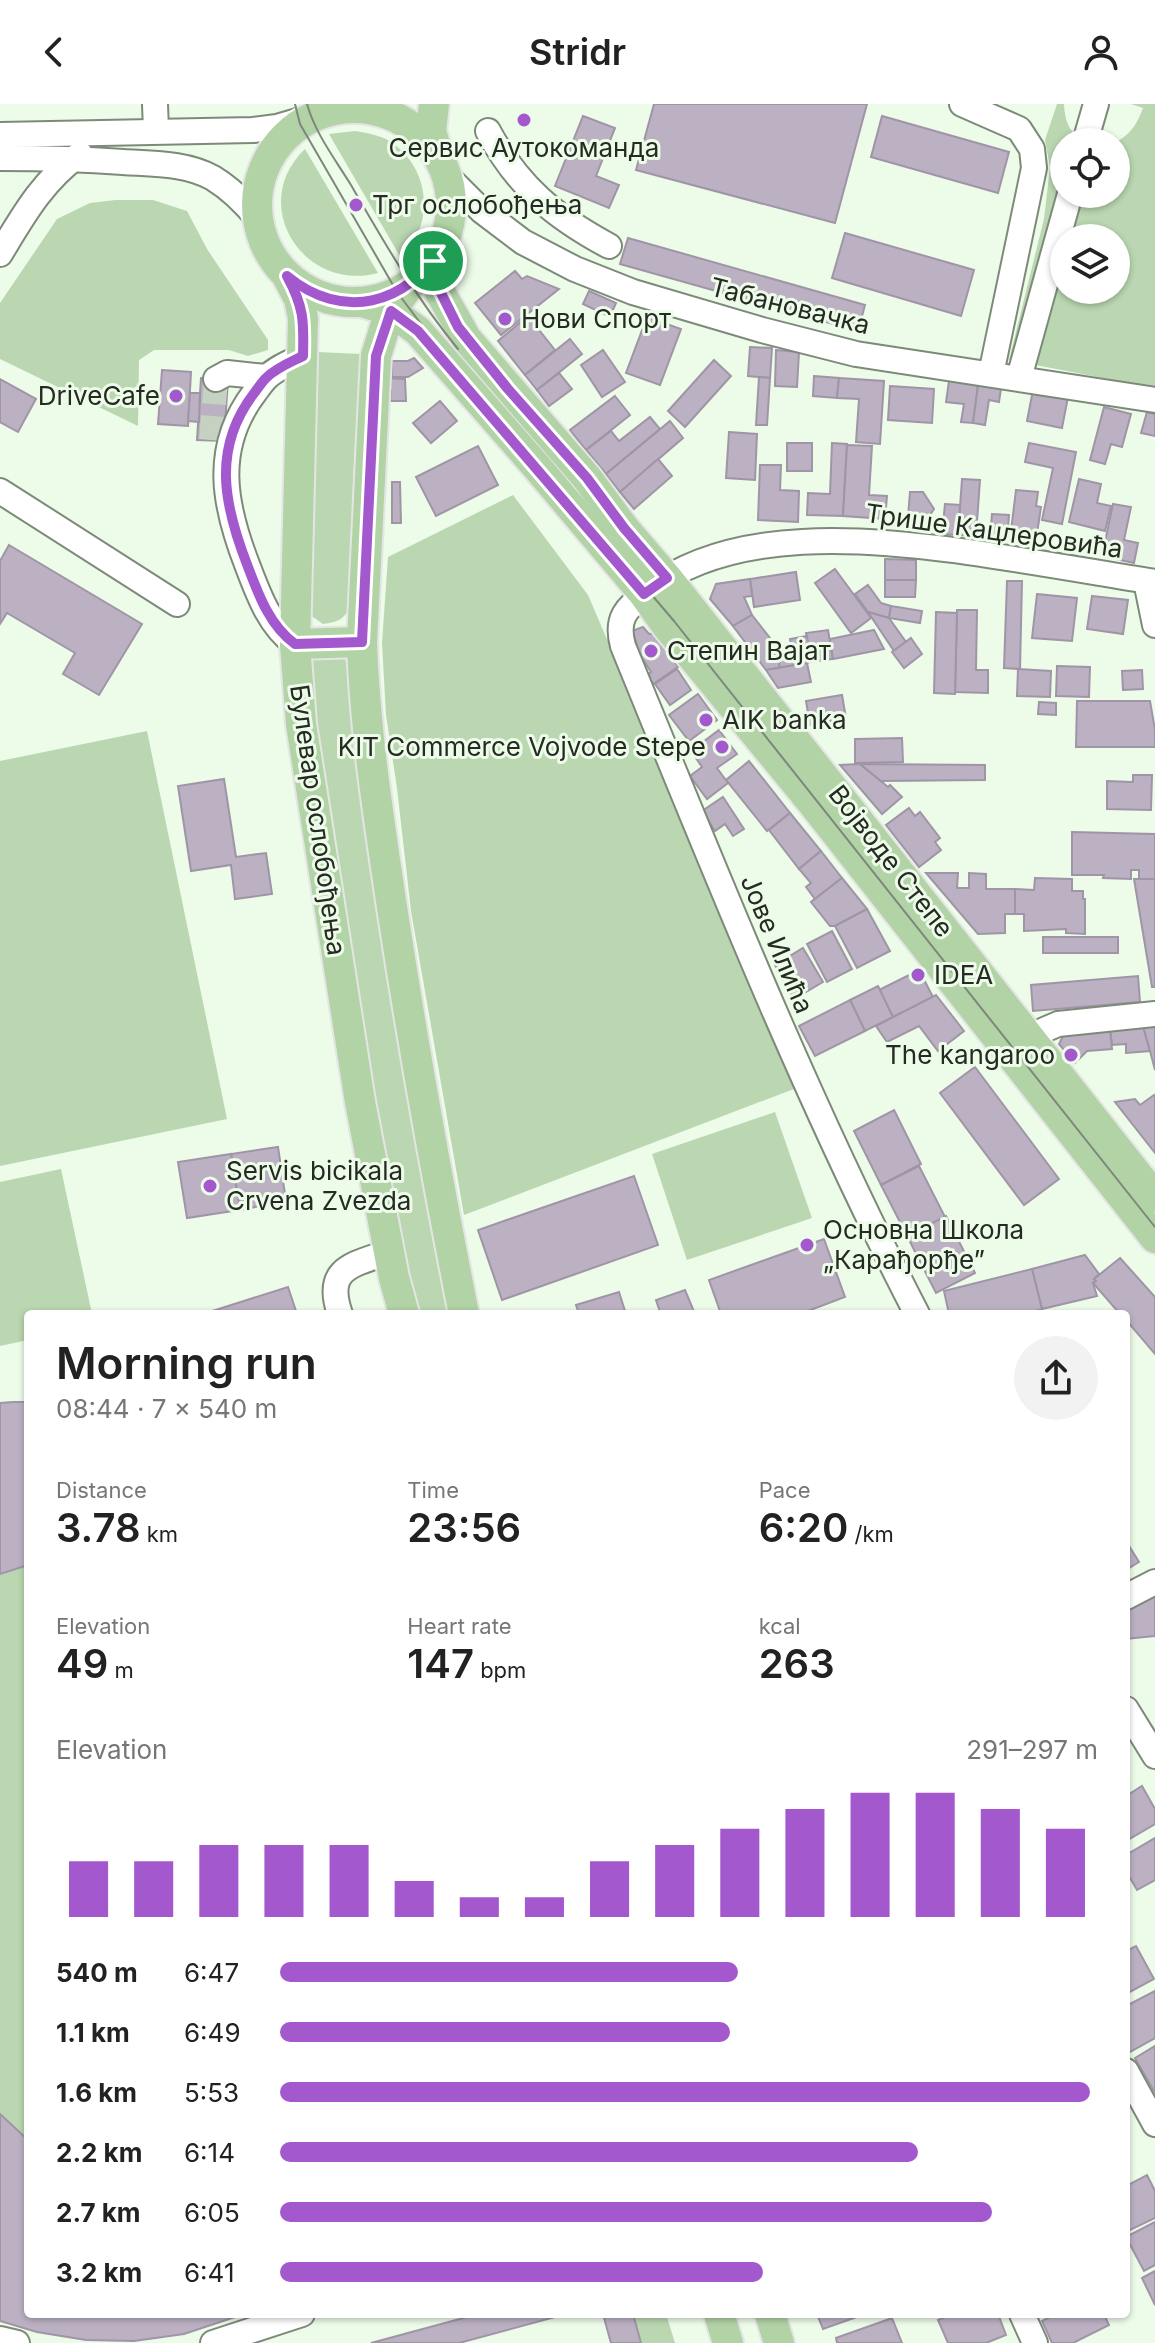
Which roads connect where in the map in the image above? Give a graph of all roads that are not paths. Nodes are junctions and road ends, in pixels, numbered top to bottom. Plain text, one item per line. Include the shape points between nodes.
1 (155, 104) edge
2 (434, 104) edge
3 (962, 104) edge
4 (1096, 104) edge
5 (329, 110) edge
6 (1089, 128) edge
7 (156, 131) junction
8 (488, 131) dead end
9 (121, 132) junction
10 (0, 135) edge
11 (6, 153) edge
12 (74, 158) junction
13 (442, 166) junction
14 (27, 208) junction
15 (1066, 208) edge
16 (258, 219) junction
17 (442, 246) junction
18 (609, 246) dead end
19 (1, 248) edge
20 (287, 276) junction
21 (376, 307) junction
22 (303, 356) junction
23 (991, 374) junction
24 (266, 377) junction
25 (1019, 378) junction
26 (216, 379) dead end
27 (1155, 400) edge
28 (211, 440) tunnel mouth
29 (225, 489) junction
30 (0, 491) edge
31 (1150, 582) edge
32 (655, 586) junction
33 (177, 604) dead end
34 (1155, 625) edge
35 (362, 642) junction
36 (295, 644) junction
37 (1155, 1014) edge
38 (1031, 1041) junction
39 (1155, 1197) edge
40 (1155, 1238) edge
41 (389, 1252) junction
42 (339, 1310) edge
43 (403, 1310) edge
44 (463, 1310) edge
45 (915, 1310) edge
46 (1155, 1582) edge
47 (1130, 1595) edge
48 (1130, 1715) edge
49 (1155, 1756) edge
50 (1130, 2078) edge
51 (1155, 2124) edge
52 (290, 2318) edge
53 (720, 2318) edge
54 (771, 2318) edge
55 (1024, 2318) edge
56 (0, 2339) edge
57 (17, 2343) edge
58 (213, 2343) edge
59 (728, 2343) edge
60 (779, 2343) edge
61 (1035, 2343) edge

1 - 7 street
2 - 13 main road via 431,131
3 - 23 street via 1019,129 1032,149 1034,168
4 - 6 street
5 - 7 street via 267,129
5 - 13 main road via 359,108 394,117 416,130
5 - 16 main road, Булевар ослобођења via 289,132 271,153 258,186
7 - 9 street
8 - 18 street via 534,195
9 - 10 street
9 - 12 street
11 - 12 street
11 - 14 street via 24,171
12 - 14 street
12 - 16 street via 199,172 234,194
13 - 17 main road via 451,211
13 - 23 street, Табановачка via 482,211 523,242 633,292 856,354
14 - 19 street
15 - 25 street
16 - 20 main road, Булевар ослобођења via 265,245
17 - 21 main road via 428,268
17 - 32 main road, Војводе Степе via 440,292 458,350 573,485 624,528
20 - 21 main road, Булевар ослобођења via 322,297
20 - 22 main road, Булевар ослобођења via 302,309
21 - 32 main road, Војводе Степе via 418,331
21 - 35 main road
22 - 24 street
22 - 36 main road, Булевар ослобођења
23 - 25 street, Табановачка
24 - 26 street via 227,373
24 - 29 street via 231,433
25 - 27 street, Табановачка
28 - 29 street
29 - 36 street via 253,580 275,627
30 - 33 street
31 - 32 street, Трише Кацлеровића via 865,540 763,546 699,563
31 - 34 street
32 - 38 main road, Војводе Степе
32 - 40 main road, Војводе Степе via 667,626
32 - 45 street, Јове Илића via 622,618 623,646 779,1021
35 - 36 main road
35 - 44 main road via 377,801 407,1008
36 - 41 main road, Булевар ослобођења via 316,831
37 - 38 street via 1058,1024
38 - 39 main road, Војводе Степе
41 - 42 street via 336,1279
41 - 43 main road, Булевар ослобођења
46 - 47 street
48 - 49 street
50 - 51 street
52 - 58 street
53 - 59 main road
54 - 60 main road
55 - 61 street
56 - 57 street

